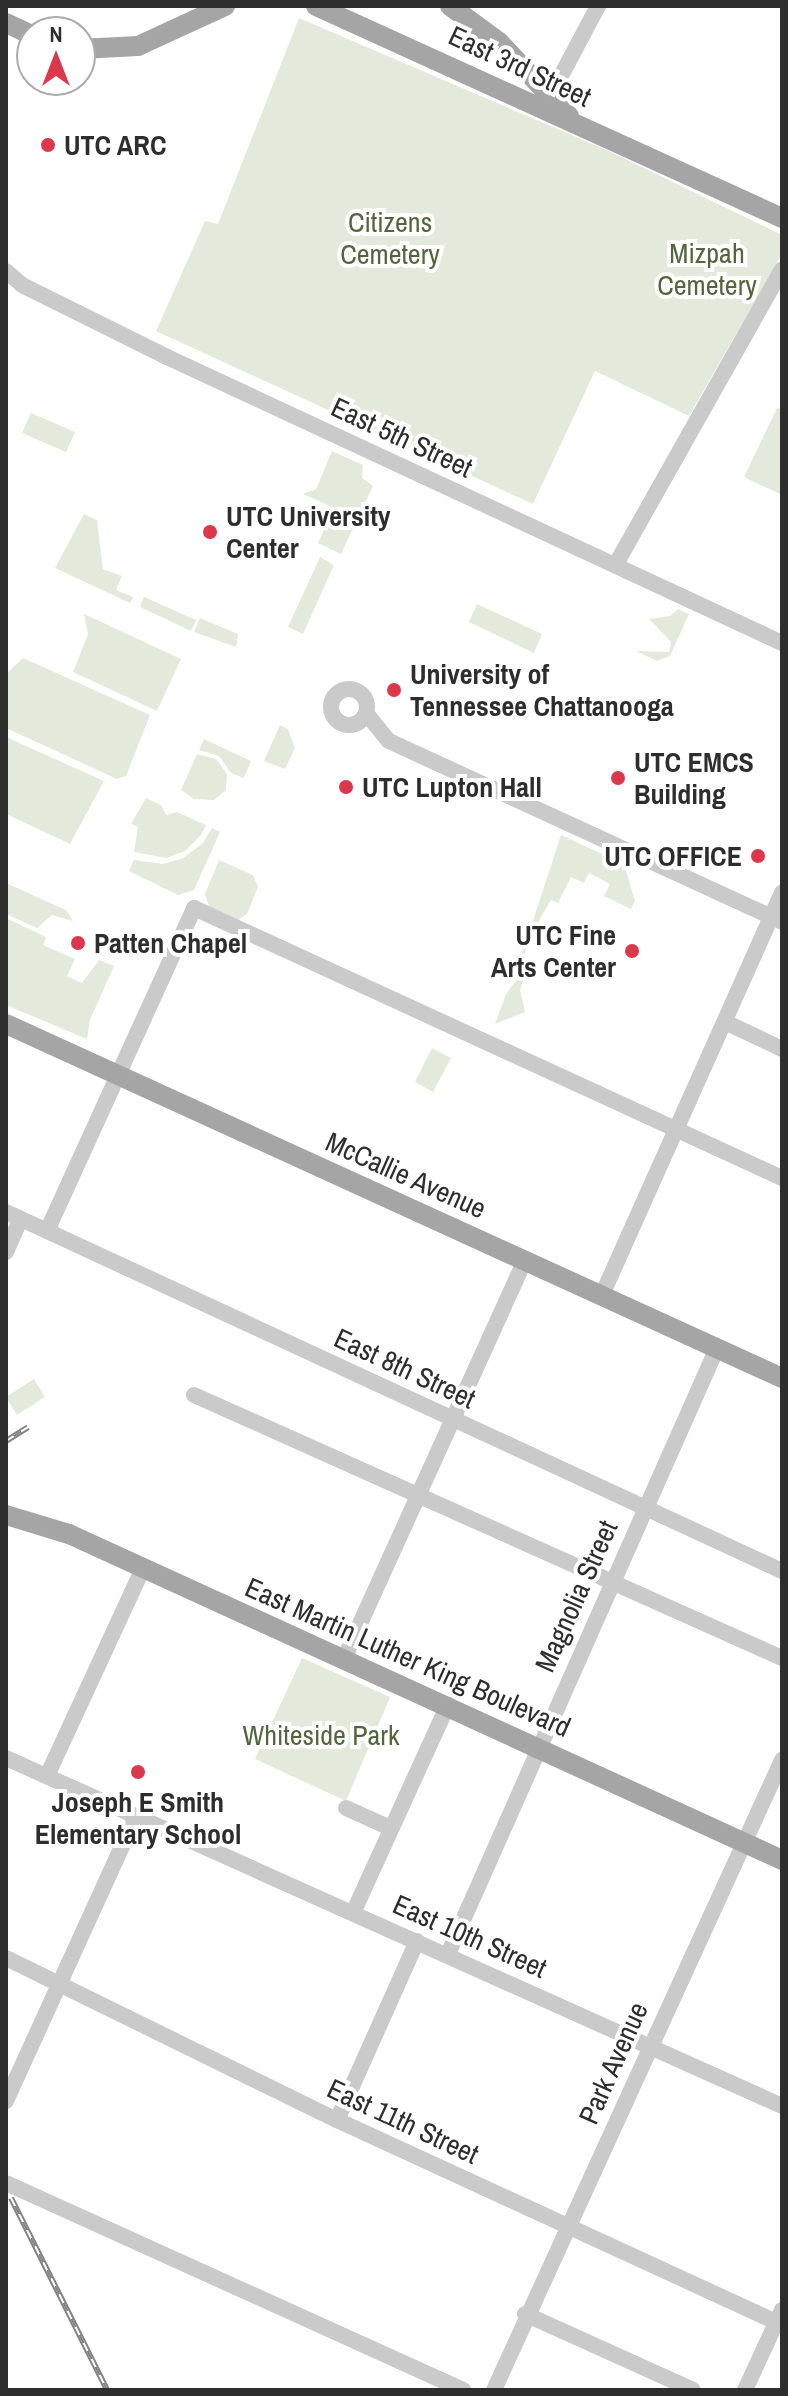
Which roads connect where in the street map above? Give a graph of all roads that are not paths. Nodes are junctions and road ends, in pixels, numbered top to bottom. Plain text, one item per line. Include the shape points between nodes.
1 (225, 6) edge
2 (316, 6) edge
3 (450, 6) edge
4 (598, 6) edge
5 (333, 9) edge
6 (96, 48) edge
7 (547, 103) junction
8 (782, 218) edge
9 (782, 269) edge
10 (7, 275) edge
11 (616, 564) junction
12 (782, 643) edge
13 (366, 713) junction
14 (343, 723) junction
15 (389, 741) junction
16 (782, 892) edge
17 (776, 919) edge
18 (725, 1022) junction
19 (6, 1024) edge
20 (782, 1049) edge
21 (117, 1075) junction
22 (676, 1129) junction
23 (782, 1178) edge
24 (14, 1216) edge
25 (47, 1231) junction
26 (6, 1252) edge
27 (525, 1260) junction
28 (602, 1295) junction
29 (717, 1348) junction
30 (782, 1378) edge
31 (194, 1395) dead end
32 (453, 1418) junction
33 (419, 1493) junction
34 (643, 1509) junction
35 (6, 1515) edge
36 (143, 1568) junction
37 (782, 1571) edge
38 (612, 1580) junction
39 (782, 1658) edge
40 (344, 1659) junction
41 (448, 1705) junction
42 (538, 1747) junction
43 (6, 1758) edge
44 (782, 1760) edge
45 (47, 1776) junction
46 (346, 1808) dead end
47 (136, 1816) junction
48 (390, 1828) junction
49 (744, 1843) junction
50 (782, 1860) edge
51 (353, 1913) junction
52 (417, 1941) junction
53 (448, 1954) junction
54 (6, 1958) edge
55 (59, 1984) junction
56 (649, 2045) junction
57 (6, 2101) edge
58 (782, 2106) edge
59 (337, 2120) junction
60 (6, 2183) edge
61 (567, 2225) junction
62 (525, 2314) junction
63 (780, 2319) edge
64 (463, 2390) edge
65 (494, 2390) edge
66 (693, 2390) edge
67 (745, 2390) edge

1 - 6 main road via 138,46
2 - 5 main road, East 3rd Street
3 - 7 main road, East 3rd Street via 499,42
4 - 7 street
5 - 7 main road, East 3rd Street
7 - 8 main road, East 3rd Street via 593,130
9 - 11 street
10 - 11 street, East 5th Street via 167,357
11 - 12 street, East 5th Street
13 - 14 street via 358,723
13 - 14 street via 358,690 339,692 331,708
13 - 15 street
14 - 15 street
15 - 17 street
16 - 17 street
17 - 18 street
18 - 20 street
18 - 22 street
19 - 21 main road, McCallie Avenue
21 - 22 street via 194,908
21 - 25 street
21 - 27 main road, McCallie Avenue
22 - 23 street
22 - 28 street
24 - 25 street, East 8th Street
24 - 26 street
25 - 32 street, East 8th Street
27 - 28 main road, McCallie Avenue
27 - 32 street
28 - 29 main road, McCallie Avenue
29 - 30 main road, McCallie Avenue
29 - 34 street, Magnolia Street
31 - 33 street
32 - 33 street
32 - 34 street, East 8th Street
33 - 38 street
33 - 40 street
34 - 37 street, East 8th Street
34 - 38 street, Magnolia Street
35 - 36 main road, East Martin Luther King Boulevard via 69,1534
36 - 40 main road, East Martin Luther King Boulevard
36 - 45 street
38 - 39 street
38 - 42 street, Magnolia Street
40 - 41 main road, East Martin Luther King Boulevard
41 - 42 main road, East Martin Luther King Boulevard
41 - 48 street
42 - 49 main road, East Martin Luther King Boulevard
42 - 53 street, Magnolia Street
43 - 45 street, East 10th Street
44 - 49 street, Park Avenue
45 - 47 street, East 10th Street
46 - 48 street
47 - 51 street, East 10th Street
47 - 55 street
48 - 51 street
49 - 50 main road, East Martin Luther King Boulevard
49 - 56 street, Park Avenue
51 - 52 street, East 10th Street
52 - 53 street, East 10th Street
52 - 59 street
53 - 56 street, East 10th Street
54 - 55 street, East 11th Street
55 - 57 street
55 - 59 street, East 11th Street
56 - 58 street, East 10th Street
56 - 61 street, Park Avenue
59 - 61 street, East 11th Street
60 - 64 street
61 - 62 street, Park Avenue
61 - 63 street, East 11th Street
62 - 65 street, Park Avenue
62 - 66 street
63 - 67 street

